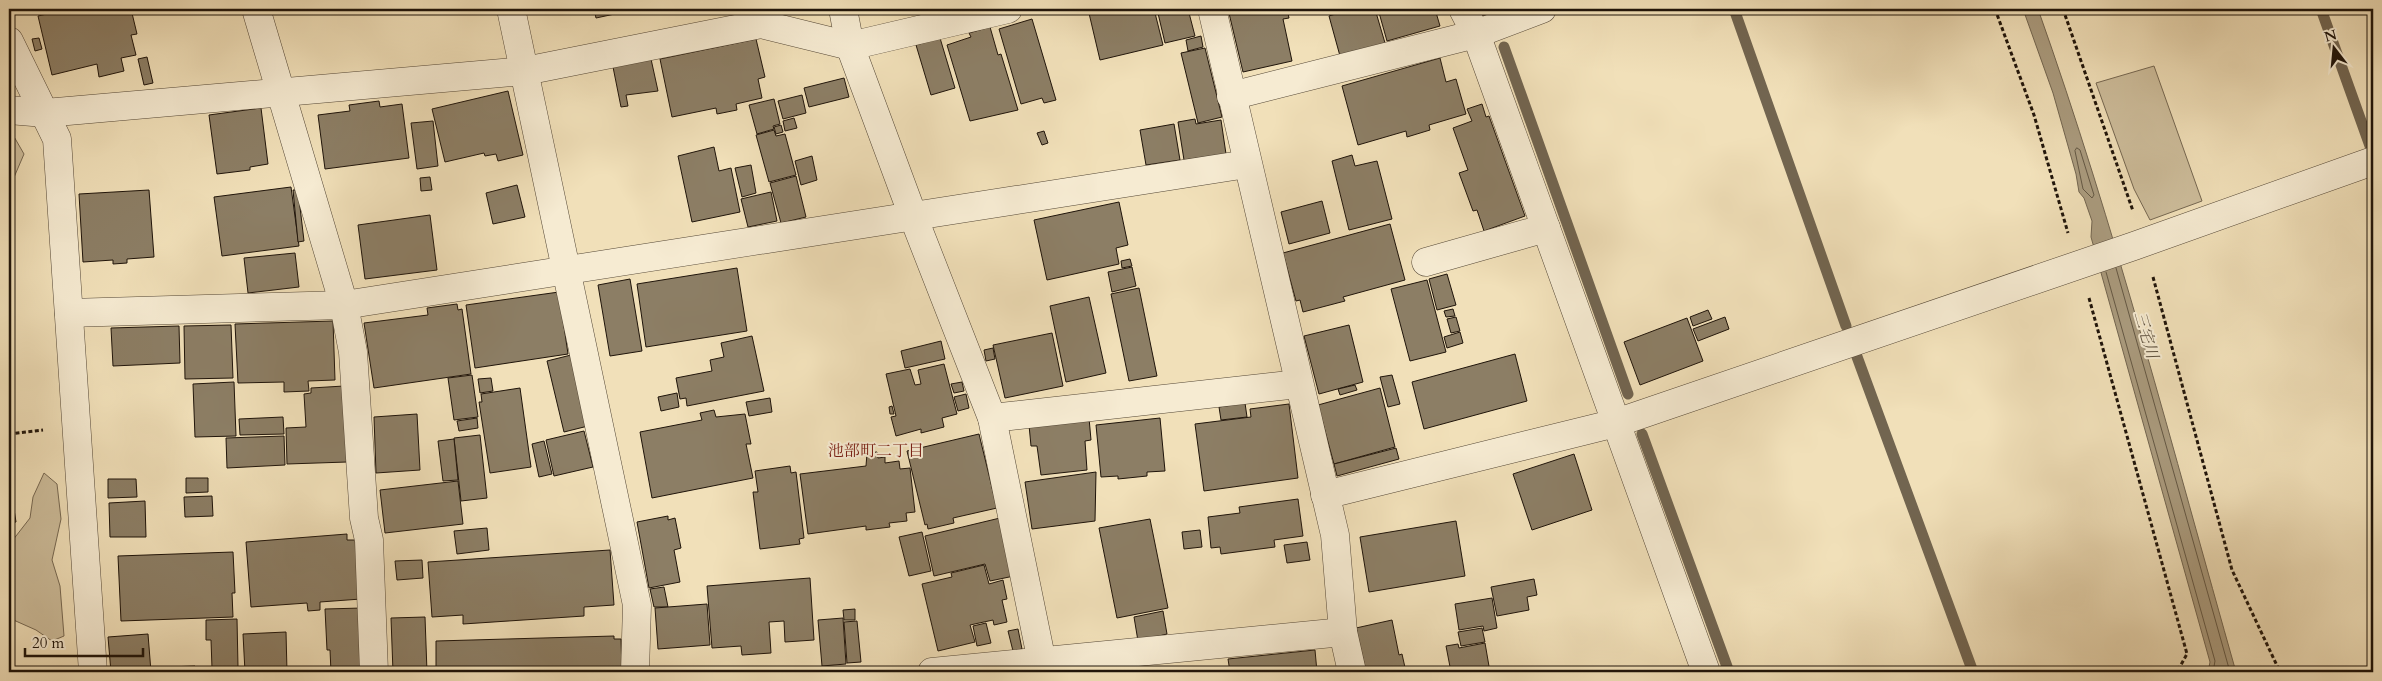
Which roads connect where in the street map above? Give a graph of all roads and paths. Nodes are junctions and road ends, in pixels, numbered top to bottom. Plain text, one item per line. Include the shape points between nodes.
1 (256, 9) edge
2 (511, 9) edge
3 (843, 9) edge
4 (1008, 9) edge
5 (1212, 9) edge
6 (1463, 9) edge
7 (1542, 9) edge
8 (1995, 9) edge
9 (2063, 9) edge
10 (1476, 34) junction
11 (9, 41) edge
12 (850, 46) junction
13 (525, 71) junction
14 (281, 92) junction
15 (1231, 96) junction
16 (9, 110) edge
17 (45, 113) junction
18 (2373, 161) edge
19 (1246, 164) junction
20 (913, 216) junction
21 (1546, 228) junction
22 (2139, 244) junction
23 (1426, 262) dead end
24 (2080, 263) junction
25 (568, 270) junction
26 (344, 305) junction
27 (69, 313) junction
28 (1298, 384) junction
29 (992, 418) junction
30 (1616, 423) junction
31 (1325, 495) junction
32 (1343, 632) junction
33 (1043, 667) edge
34 (93, 672) edge
35 (374, 672) edge
36 (634, 672) edge
37 (932, 672) edge
38 (1352, 672) edge
39 (1706, 672) edge
40 (2177, 672) edge
41 (2280, 672) edge

1 - 14 street
2 - 13 street
3 - 12 street
4 - 12 street
5 - 15 street
6 - 10 street
7 - 10 street
8 - 24 path via 2034,116
9 - 22 path
10 - 15 street
10 - 21 street
11 - 17 street
12 - 13 street via 761,24
12 - 20 street
13 - 14 street
13 - 25 street
14 - 17 street
14 - 26 street
15 - 19 street
16 - 17 street
17 - 27 street via 57,139
18 - 22 street
19 - 20 street
19 - 28 street
20 - 25 street
20 - 29 street
21 - 23 street
21 - 30 street
22 - 24 street
22 - 41 path via 2232,570
24 - 30 street
24 - 40 path via 2187,654
25 - 26 street
25 - 36 street via 637,606
26 - 27 street
26 - 35 street via 353,352 364,518 369,540
27 - 34 street
28 - 29 street
28 - 31 street
29 - 33 street
30 - 31 street
30 - 39 street
31 - 32 street via 1335,535
32 - 33 street
32 - 38 street
33 - 37 street

